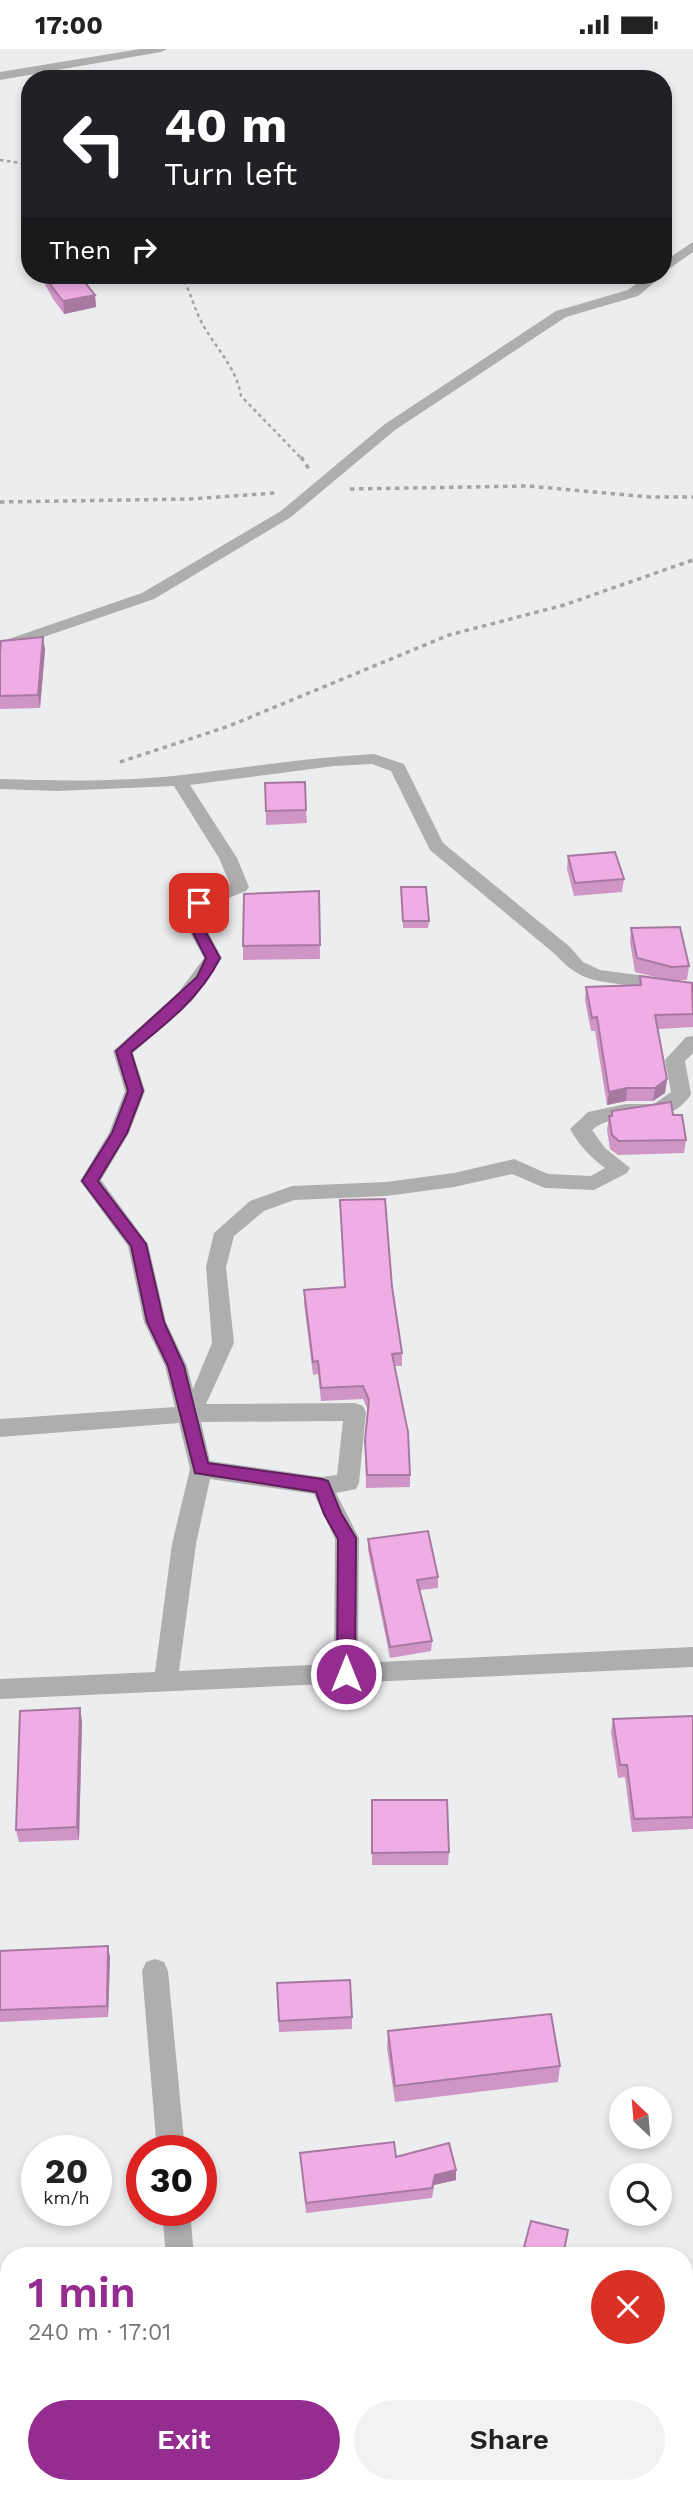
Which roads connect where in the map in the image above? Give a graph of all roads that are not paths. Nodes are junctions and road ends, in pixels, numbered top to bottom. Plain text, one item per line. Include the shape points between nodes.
1 (161, 49) edge
2 (36, 70) edge
3 (21, 72) edge
4 (0, 76) edge
5 (693, 246) edge
6 (672, 262) edge
7 (644, 284) edge
8 (1, 638) edge
9 (179, 781) junction
10 (0, 785) edge
11 (693, 988) edge
12 (693, 1042) edge
13 (190, 1414) junction
14 (0, 1429) edge
15 (201, 1469) junction
16 (322, 1486) junction
17 (693, 1657) edge
18 (346, 1674) junction
19 (166, 1682) junction
20 (0, 1689) edge
21 (155, 1971) dead end
22 (170, 2135) edge
23 (177, 2226) edge
24 (179, 2247) edge

1 - 2 street
3 - 4 street
5 - 6 street
7 - 8 street via 633,293 561,314 390,427 286,514 148,596
9 - 10 street
9 - 11 street via 334,761 374,759 398,768 436,846 576,966 596,976 670,989
9 - 13 street via 228,859 240,887 199,903 197,927 213,958 203,979 123,1051 135,1091 119,1133 90,1181 138,1244 155,1322 176,1366
12 - 13 street via 675,1060 681,1094 658,1111 595,1117 580,1129 598,1153 620,1168 594,1183 544,1181 514,1166 386,1189 292,1193 257,1206 224,1233 216,1267 223,1343
13 - 14 street
13 - 15 street
13 - 16 street via 355,1412 348,1483
15 - 16 street
15 - 19 street via 184,1544
16 - 18 street via 347,1538
17 - 18 street
18 - 19 street
19 - 20 street
21 - 22 street
23 - 24 street

